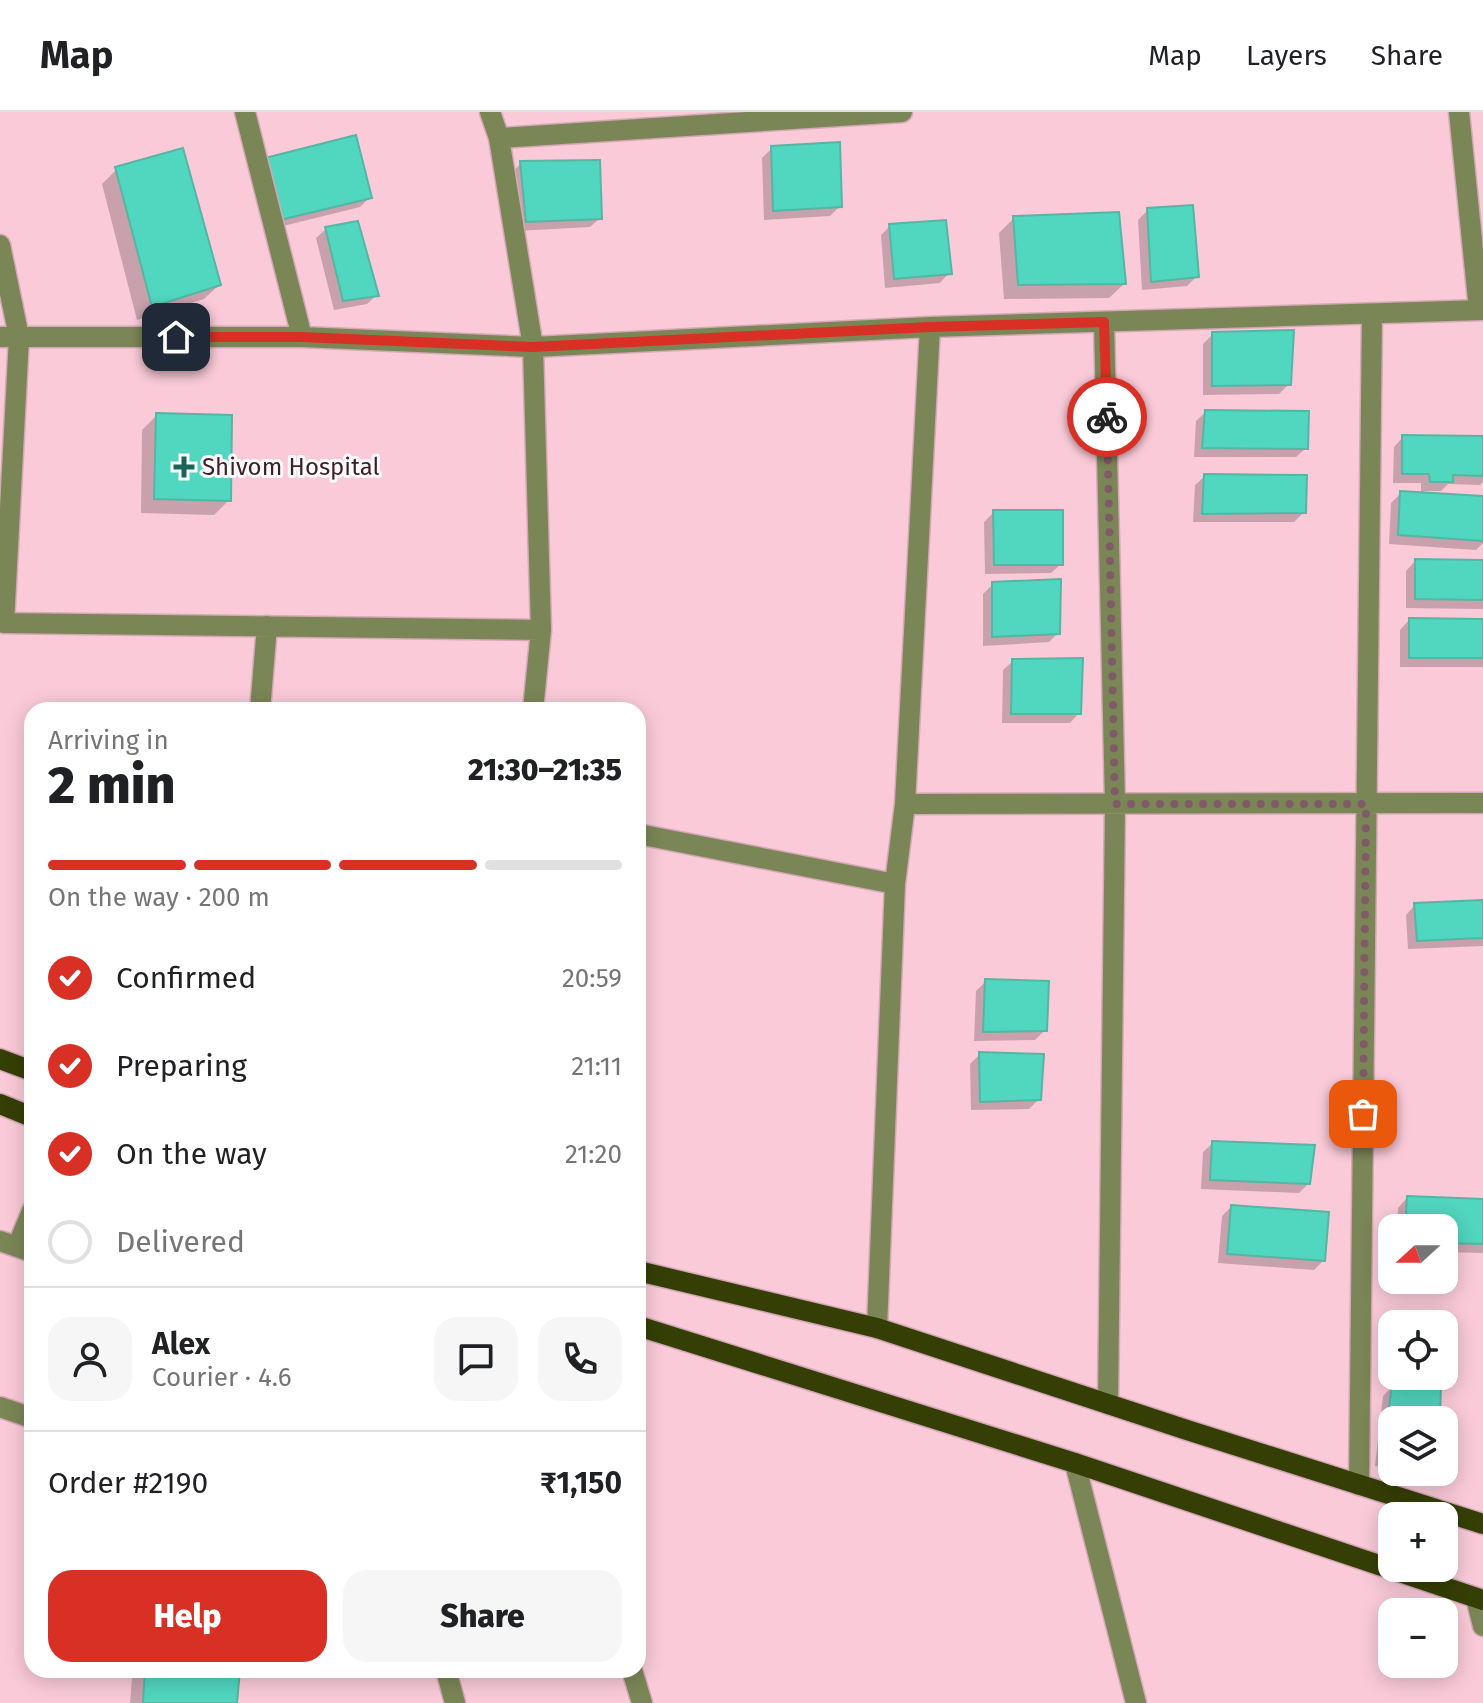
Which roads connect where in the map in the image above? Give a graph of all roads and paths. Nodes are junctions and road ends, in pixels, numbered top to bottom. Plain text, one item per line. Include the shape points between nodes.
1 (245, 112) edge
2 (490, 112) edge
3 (902, 112) edge
4 (1459, 112) edge
5 (746, 117) edge
6 (499, 138) junction
7 (0, 245) edge
8 (1481, 310) edge
9 (1372, 314) junction
10 (1104, 322) junction
11 (930, 327) junction
12 (10, 337) edge
13 (302, 337) junction
14 (533, 347) junction
15 (267, 626) junction
16 (541, 630) junction
17 (261, 702) edge
18 (534, 702) edge
19 (1483, 803) edge
20 (905, 804) junction
21 (1115, 804) junction
22 (1366, 804) junction
23 (646, 836) edge
24 (895, 884) junction
25 (0, 1059) edge
26 (24, 1068) edge
27 (0, 1104) edge
28 (24, 1114) edge
29 (646, 1273) edge
30 (877, 1328) junction
31 (646, 1329) edge
32 (1108, 1404) junction
33 (0, 1407) edge
34 (24, 1415) edge
35 (1075, 1463) junction
36 (1359, 1485) junction
37 (1483, 1524) edge
38 (1479, 1599) edge
39 (1483, 1626) edge
40 (448, 1678) edge
41 (634, 1678) edge
42 (455, 1703) edge
43 (642, 1703) edge
44 (1136, 1703) edge

1 - 13 street
2 - 6 street
3 - 5 street
4 - 8 street
5 - 6 street
6 - 14 street
7 - 12 street
8 - 9 street
9 - 10 street
9 - 22 street
10 - 11 street
10 - 21 street
11 - 14 street
11 - 20 street
12 - 13 street
12 - 15 street via 4,623
13 - 14 street
14 - 16 street
15 - 16 street
15 - 17 street
16 - 18 street
19 - 22 street
20 - 21 street
20 - 24 street
21 - 22 street
21 - 32 street
22 - 36 street
23 - 24 street
24 - 30 street
25 - 26 main road
27 - 28 main road
29 - 30 main road
30 - 32 main road
31 - 35 main road
32 - 36 main road
33 - 34 street
35 - 38 main road
35 - 44 street
36 - 37 main road
38 - 39 street
40 - 42 street
41 - 43 street

